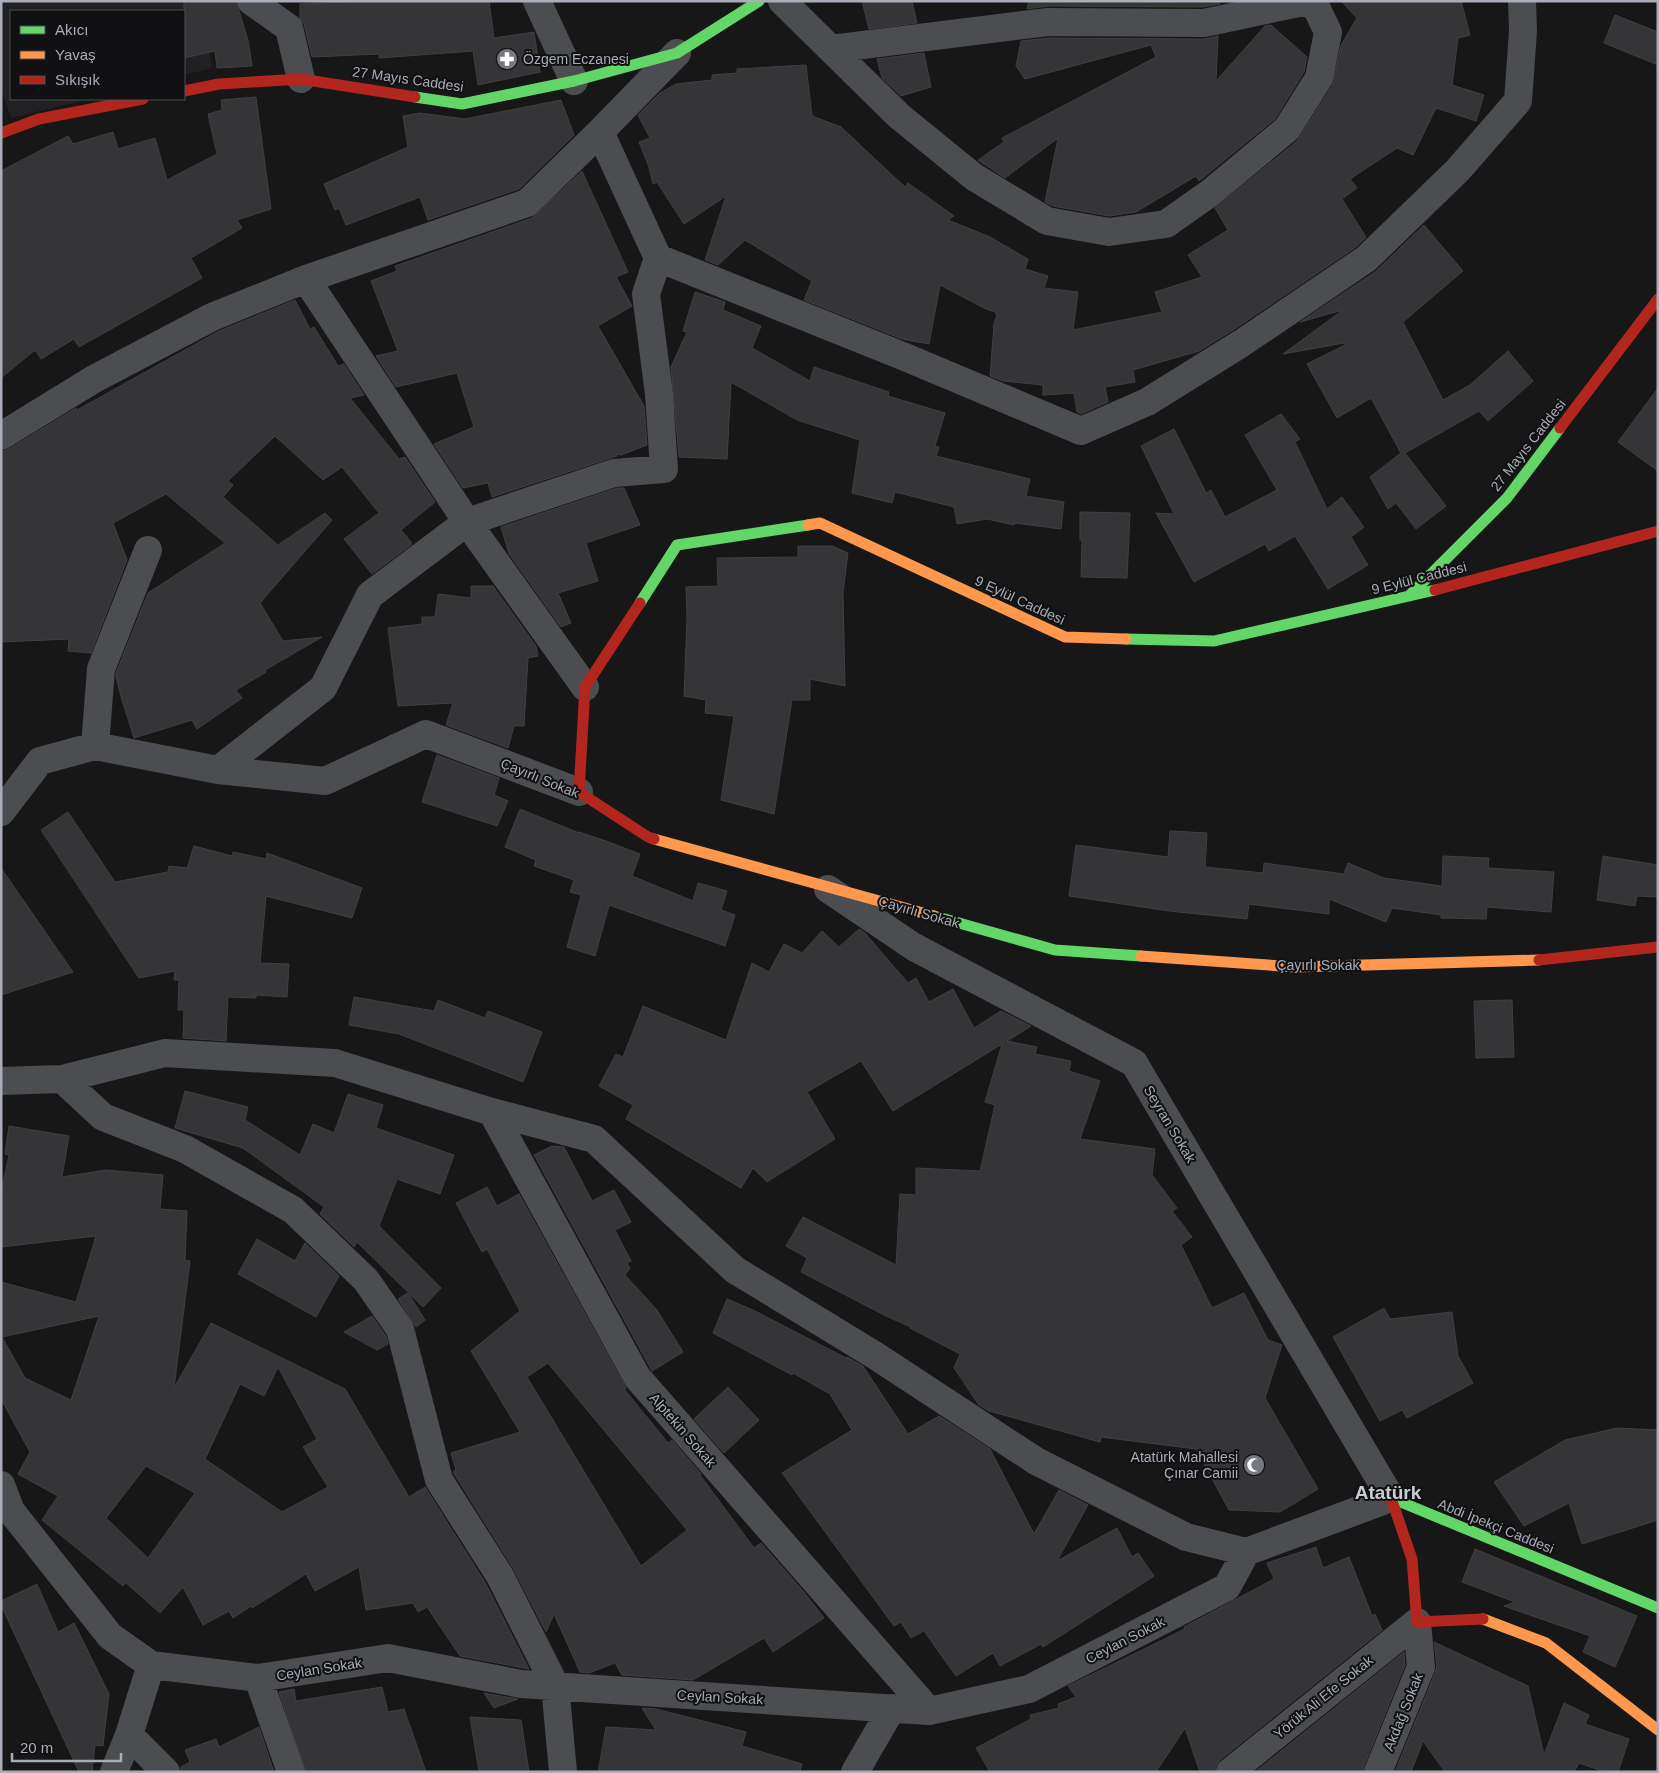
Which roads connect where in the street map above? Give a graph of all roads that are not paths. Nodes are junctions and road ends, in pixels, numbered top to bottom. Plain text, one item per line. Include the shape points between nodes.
1 (251, 1) edge
2 (537, 1) edge
3 (759, 1) edge
4 (782, 1) edge
5 (1308, 1) edge
6 (1313, 1) edge
7 (1522, 1) edge
8 (831, 49) junction
9 (677, 53) junction
10 (301, 79) junction
11 (574, 81) junction
12 (185, 91) edge
13 (138, 100) edge
14 (600, 132) junction
15 (1, 133) edge
16 (658, 258) junction
17 (306, 279) junction
18 (1658, 299) edge
19 (1, 436) edge
20 (467, 522) junction
21 (1658, 531) edge
22 (148, 550) dead end
23 (1407, 597) junction
24 (585, 687) junction
25 (95, 746) junction
26 (218, 770) junction
27 (580, 792) junction
28 (1, 812) edge
29 (819, 884) junction
30 (1658, 947) edge
31 (62, 1079) junction
32 (1, 1081) edge
33 (492, 1112) junction
34 (1, 1485) edge
35 (1390, 1498) junction
36 (1246, 1552) junction
37 (1658, 1608) edge
38 (1417, 1622) junction
39 (151, 1665) junction
40 (258, 1678) junction
41 (555, 1686) junction
42 (892, 1708) junction
43 (928, 1711) junction
44 (1658, 1730) edge
45 (129, 1734) junction
46 (114, 1772) edge
47 (166, 1772) edge
48 (291, 1772) edge
49 (563, 1772) edge
50 (855, 1772) edge
51 (1230, 1772) edge
52 (1378, 1772) edge

1 - 10 street via 288,28
2 - 11 street
3 - 9 street, 27 Mayıs Caddesi
4 - 8 street
5 - 8 street via 1204,22 1048,22
6 - 8 street via 1328,32 1319,78 1287,130 1210,193 1166,224 1109,232 1047,221 974,177 899,116
7 - 16 street via 1518,101 1458,170 1366,259 1242,343 1147,402 1081,431
9 - 11 street, 27 Mayıs Caddesi
9 - 14 street
10 - 11 street, 27 Mayıs Caddesi via 462,104
10 - 12 street, 27 Mayıs Caddesi via 219,84
13 - 15 street via 39,119
14 - 16 street
14 - 17 street via 527,203
16 - 20 street via 646,294 659,394 664,469 614,472
17 - 19 street via 212,317 94,379
17 - 20 street
18 - 23 street, 27 Mayıs Caddesi via 1507,498
20 - 24 street
20 - 26 street via 370,595 323,688
21 - 23 street, 9 Eylül Caddesi
22 - 25 street via 101,669
23 - 24 street, 9 Eylül Caddesi via 1214,641 1065,637 820,523 677,545
24 - 27 street
25 - 26 street, Çayırlı Sokak
25 - 28 street via 40,761
26 - 27 street, Çayırlı Sokak via 325,781 426,734
27 - 29 street, Çayırlı Sokak via 648,837
29 - 30 street, Çayırlı Sokak via 1065,951 1295,967 1531,961
29 - 35 street, Seyran Sokak via 914,946 1134,1063
31 - 32 street
31 - 33 street via 165,1053 335,1063
31 - 41 street via 103,1116 185,1149 293,1210 366,1280 400,1329 439,1480 500,1576
33 - 36 street via 594,1139 735,1270 876,1356 1036,1460 1186,1537
33 - 43 street, Alptekin Sokak via 637,1377
34 - 39 street via 11,1511 110,1636
35 - 36 street
35 - 37 street, Abdi İpekçi Caddesi
35 - 38 street via 1412,1559
36 - 43 street, Ceylan Sokak via 1227,1588 1029,1689
38 - 44 street via 1481,1618 1546,1643
38 - 51 street, Yörük Ali Efe Sokak
38 - 52 street, Akdağ Sokak via 1421,1667
39 - 40 street, Ceylan Sokak
39 - 45 street
40 - 41 street, Ceylan Sokak via 388,1658 521,1684
40 - 48 street
41 - 42 street, Ceylan Sokak
41 - 49 street
42 - 43 street, Ceylan Sokak
42 - 50 street
45 - 46 street
45 - 47 street

